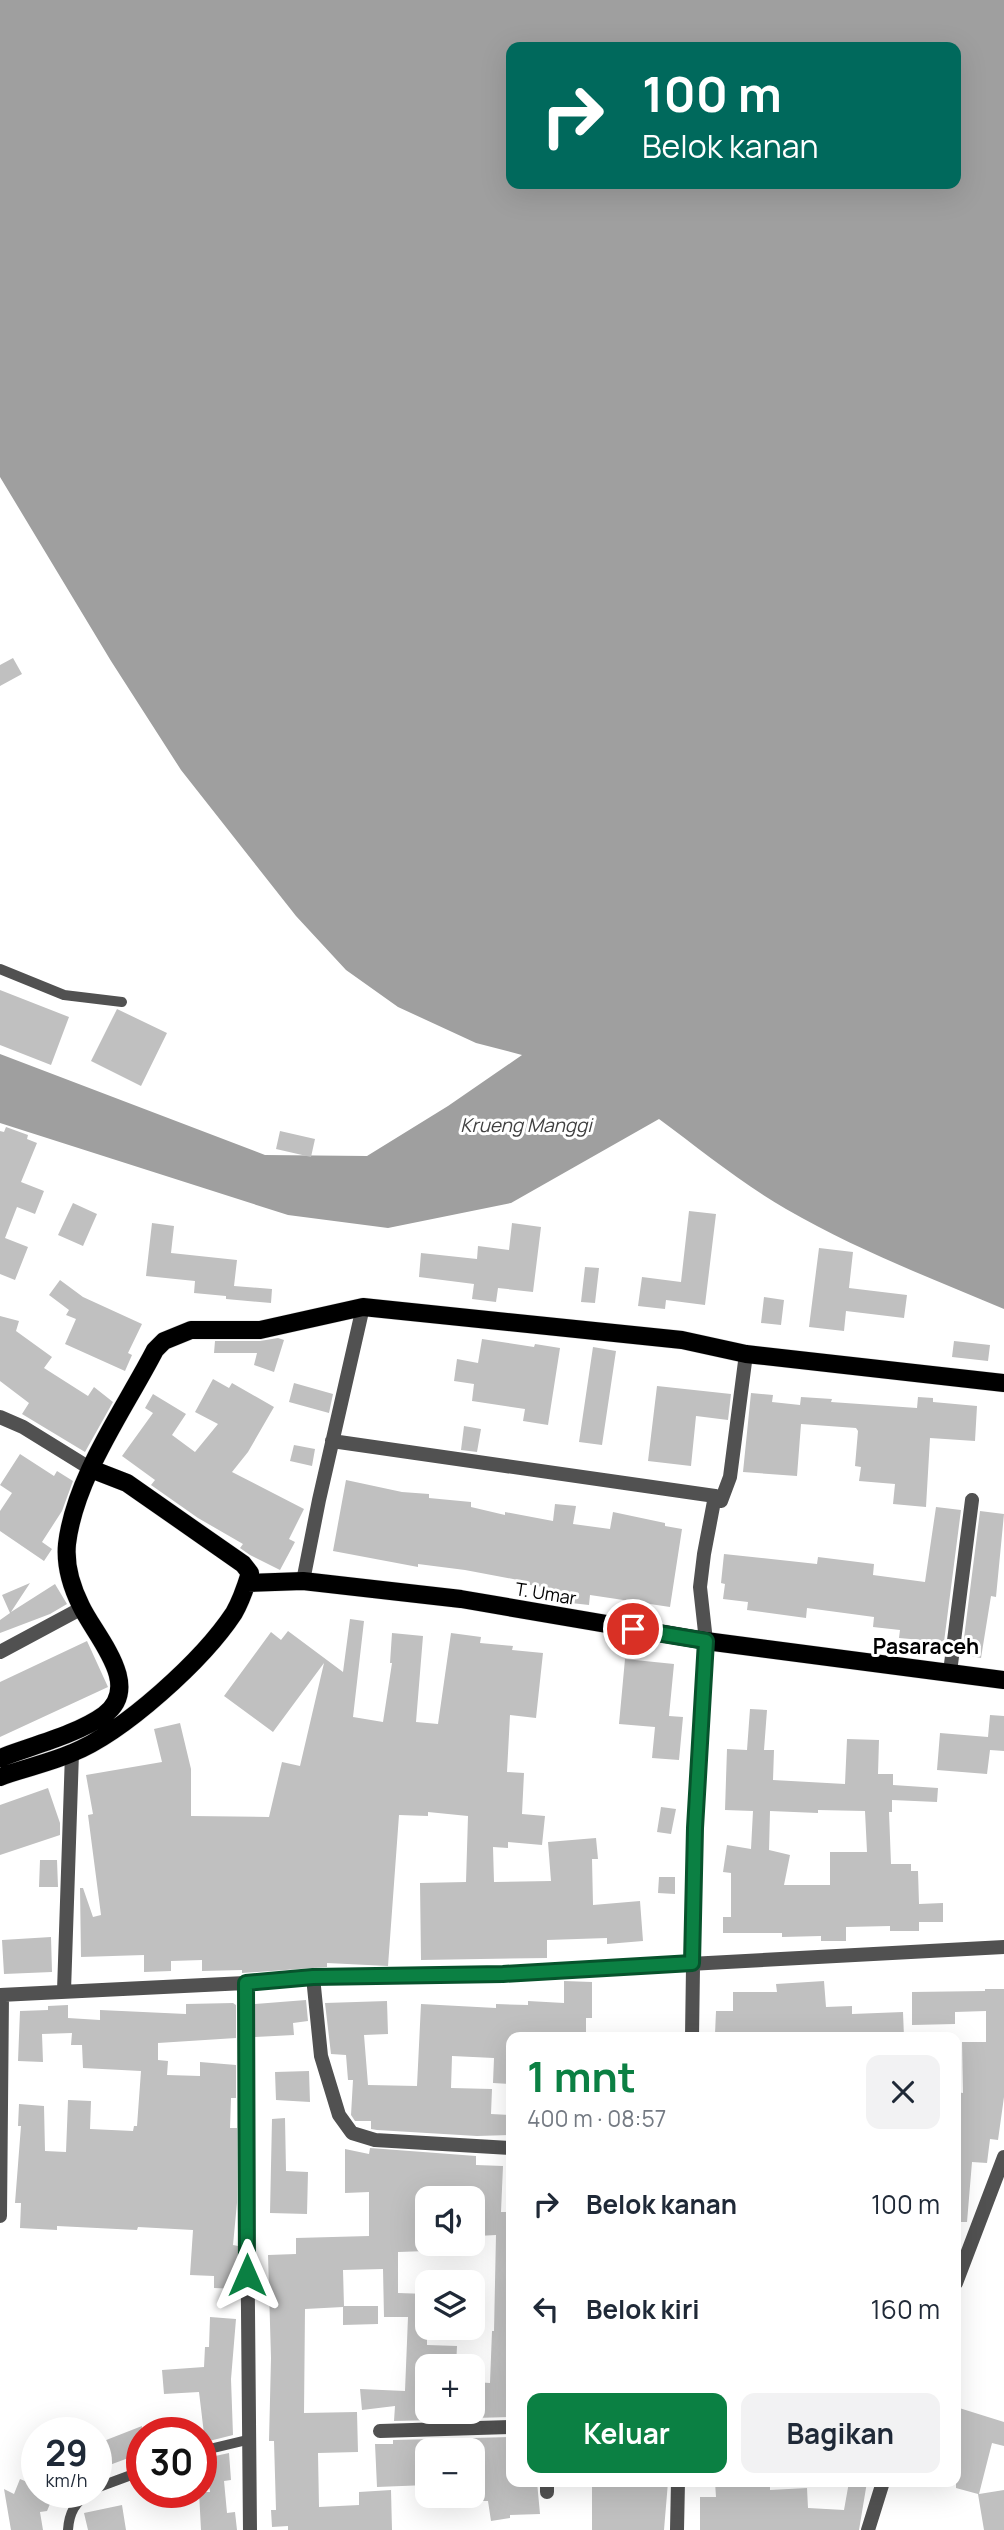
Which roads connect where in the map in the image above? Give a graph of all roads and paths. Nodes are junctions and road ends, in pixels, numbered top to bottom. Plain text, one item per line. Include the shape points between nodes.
1 (0, 969) edge
2 (121, 1002) dead end
3 (363, 1307) junction
4 (746, 1354) junction
5 (1004, 1382) edge
6 (0, 1417) edge
7 (332, 1441) junction
8 (91, 1469) junction
9 (715, 1496) junction
10 (972, 1500) dead end
11 (303, 1581) junction
12 (247, 1583) junction
13 (82, 1608) junction
14 (706, 1641) junction
15 (0, 1652) edge
16 (950, 1672) junction
17 (1004, 1680) edge
18 (72, 1753) junction
19 (0, 1758) edge
20 (0, 1777) edge
21 (1004, 1947) edge
22 (692, 1963) junction
23 (313, 1977) junction
24 (246, 1983) junction
25 (64, 1991) junction
26 (1, 1995) edge
27 (692, 2032) edge
28 (506, 2148) edge
29 (1004, 2157) edge
30 (0, 2216) edge
31 (961, 2270) edge
32 (506, 2427) edge
33 (380, 2431) dead end
34 (247, 2440) junction
35 (217, 2447) edge
36 (678, 2487) edge
37 (881, 2487) edge
38 (74, 2508) edge
39 (68, 2530) edge
40 (250, 2530) edge
41 (677, 2530) edge
42 (868, 2530) edge

1 - 2 lane via 64,995
3 - 4 main road via 682,1340
3 - 7 street
3 - 8 main road via 260,1330 191,1330 164,1341
4 - 5 main road
4 - 9 street via 730,1477 721,1500
6 - 8 street
7 - 9 street
7 - 11 street
8 - 12 main road via 127,1483 243,1564 250,1573
8 - 13 main road via 67,1547 70,1579
9 - 14 street via 700,1587
10 - 16 street
11 - 12 main road, T. Umar
11 - 14 main road, T. Umar via 461,1599
12 - 18 main road via 227,1622 179,1677 112,1730
13 - 15 street
13 - 19 main road via 116,1668 119,1687 114,1703 96,1720
14 - 16 main road, T. Umar
14 - 22 street
16 - 17 main road, T. Umar
18 - 20 main road
18 - 25 street
21 - 22 street
22 - 23 street via 503,1974
22 - 27 street
23 - 24 street
23 - 28 street via 321,2056 339,2115 352,2133 375,2140
24 - 25 street
24 - 34 street
25 - 26 street
26 - 30 street
29 - 31 street
32 - 33 street
34 - 35 lane
34 - 40 street
36 - 41 street
37 - 42 street
38 - 39 lane

